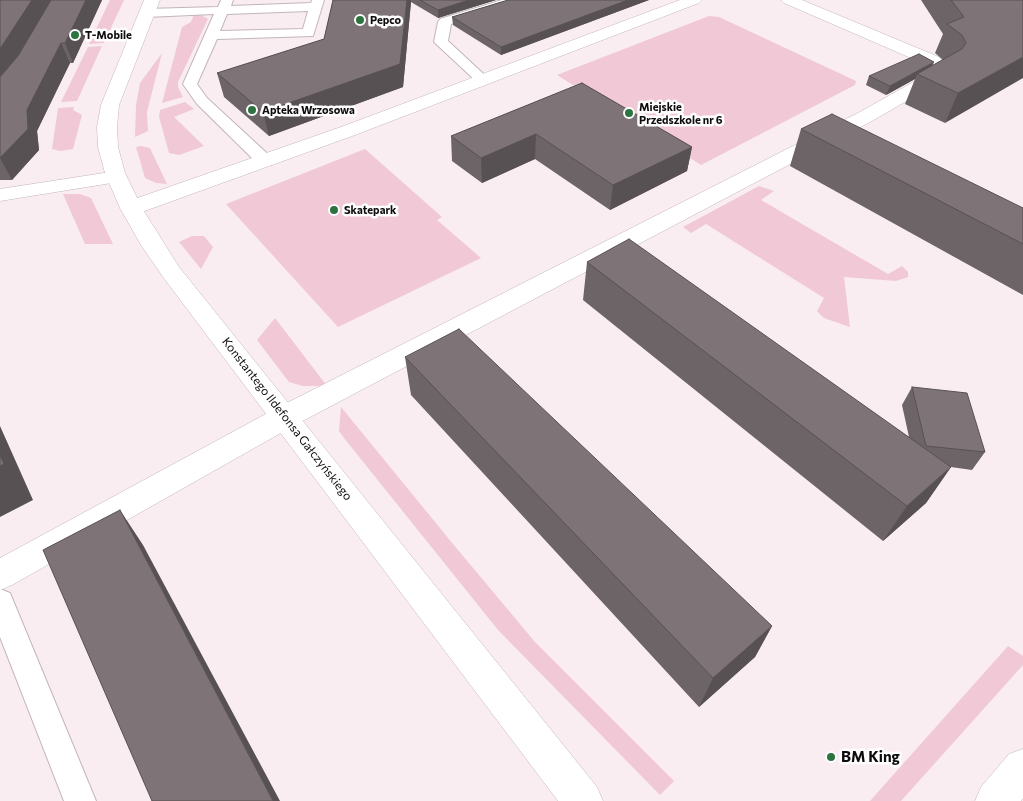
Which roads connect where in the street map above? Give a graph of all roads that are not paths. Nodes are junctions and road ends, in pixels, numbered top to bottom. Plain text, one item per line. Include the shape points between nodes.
1 (515, 0) edge
2 (694, 0) edge
3 (789, 0) edge
4 (317, 3) edge
5 (225, 4) edge
6 (149, 6) edge
7 (212, 34) junction
8 (482, 79) junction
9 (265, 161) junction
10 (117, 177) junction
11 (0, 195) edge
12 (131, 208) junction
13 (286, 417) junction
14 (0, 575) edge
15 (0, 602) edge
16 (1023, 768) edge
17 (80, 801) edge
18 (583, 801) edge
19 (996, 801) edge

1 - 8 lane via 445,22 441,42
2 - 8 street
3 - 13 street via 933,61 942,73 865,117
4 - 5 lane
4 - 7 lane via 308,33
5 - 6 lane
5 - 7 lane
6 - 10 street, Konstantego Ildefonsa Gałczyńskiego via 110,105 108,147
7 - 9 lane via 190,84 192,89
8 - 9 street
9 - 12 street
10 - 11 street
10 - 12 street, Konstantego Ildefonsa Gałczyńskiego
12 - 13 street, Konstantego Ildefonsa Gałczyńskiego via 172,272
13 - 14 street
13 - 18 street, Konstantego Ildefonsa Gałczyńskiego
15 - 17 lane
16 - 19 street

